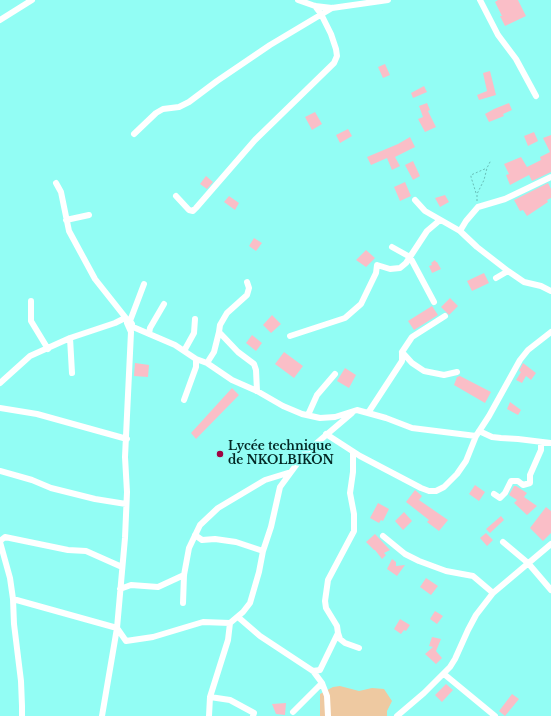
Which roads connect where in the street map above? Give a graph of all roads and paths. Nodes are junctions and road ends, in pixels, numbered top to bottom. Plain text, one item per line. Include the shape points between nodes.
1 (32, 0) edge
2 (298, 0) edge
3 (388, 0) edge
4 (480, 0) edge
5 (315, 6) junction
6 (332, 8) junction
7 (321, 14) junction
8 (0, 20) edge
9 (536, 96) dead end
10 (134, 134) dead end
11 (491, 160) dead end
12 (487, 168) junction
13 (551, 177) edge
14 (56, 182) dead end
15 (477, 194) junction
16 (176, 196) dead end
17 (415, 200) dead end
18 (478, 207) junction
19 (89, 215) dead end
20 (66, 220) junction
21 (440, 220) junction
22 (460, 231) junction
23 (392, 247) dead end
24 (410, 257) junction
25 (508, 271) junction
26 (496, 278) dead end
27 (247, 282) dead end
28 (144, 284) dead end
29 (551, 291) edge
30 (31, 301) dead end
31 (434, 302) dead end
32 (164, 304) dead end
33 (445, 316) dead end
34 (125, 318) junction
35 (195, 319) dead end
36 (134, 327) junction
37 (219, 332) junction
38 (551, 332) edge
39 (149, 334) junction
40 (290, 336) dead end
41 (70, 338) junction
42 (48, 349) junction
43 (184, 351) junction
44 (402, 352) junction
45 (196, 359) junction
46 (207, 363) junction
47 (457, 372) dead end
48 (72, 373) dead end
49 (335, 374) dead end
50 (0, 383) edge
51 (257, 391) junction
52 (184, 400) dead end
53 (0, 408) edge
54 (357, 410) junction
55 (368, 412) junction
56 (308, 414) junction
57 (326, 434) junction
58 (478, 434) junction
59 (127, 439) junction
60 (541, 443) junction
61 (551, 443) edge
62 (353, 452) junction
63 (0, 471) edge
64 (291, 472) junction
65 (494, 494) dead end
66 (126, 504) junction
67 (195, 535) junction
68 (383, 536) dead end
69 (0, 541) edge
70 (503, 542) dead end
71 (550, 547) edge
72 (263, 550) junction
73 (528, 563) junction
74 (122, 567) junction
75 (184, 575) junction
76 (120, 589) junction
77 (551, 590) edge
78 (493, 593) junction
79 (13, 599) junction
80 (183, 603) dead end
81 (238, 617) junction
82 (230, 623) junction
83 (117, 628) junction
84 (338, 633) junction
85 (359, 648) dead end
86 (313, 671) junction
87 (444, 674) junction
88 (322, 683) junction
89 (210, 697) junction
90 (293, 712) dead end
91 (22, 716) edge
92 (102, 716) edge
93 (209, 716) edge
94 (253, 716) edge
95 (328, 716) edge
96 (397, 716) edge
97 (495, 716) edge

1 - 8 street
2 - 5 street
3 - 6 street
4 - 9 street via 498,35 516,59
5 - 6 street
5 - 7 street
6 - 7 street
7 - 10 street via 265,48 189,102 156,113
7 - 16 street via 336,49 334,63 255,140 193,211
11 - 12 path
12 - 15 path
12 - 15 path via 471,175
13 - 18 street via 505,199
14 - 20 street via 61,192
15 - 18 path
17 - 21 street via 425,211
18 - 22 street
19 - 20 street
20 - 34 street via 95,279
21 - 22 street
21 - 24 street via 427,231
22 - 25 street
23 - 24 street
24 - 31 street
24 - 40 street via 400,268 377,266 361,304 346,318
25 - 26 street
25 - 29 street via 524,282
27 - 37 street via 247,295 226,313
28 - 36 street via 130,321
30 - 42 street via 30,321
32 - 39 street
33 - 44 street via 412,337
34 - 36 street
34 - 41 street
34 - 59 street via 131,332
35 - 43 street via 194,333
36 - 39 street
37 - 46 street via 214,352
37 - 51 street via 254,364
38 - 58 street via 528,350 520,360
39 - 43 street
41 - 42 street
41 - 48 street
42 - 50 street via 30,356
43 - 45 street
44 - 47 street via 424,371 444,375
44 - 55 street via 402,361
45 - 46 street
45 - 52 street via 196,367
46 - 51 street via 232,380
49 - 56 street via 317,395
51 - 56 street via 283,406
53 - 59 street via 37,414
54 - 55 street
54 - 56 street via 335,417 320,418
54 - 57 street
55 - 58 street via 412,428
57 - 62 street
57 - 64 street via 305,453
58 - 60 street
58 - 62 street via 457,474 436,491 421,488
59 - 66 street
60 - 61 street
60 - 65 street via 541,450 530,475 530,483 523,485 511,480 500,498
62 - 84 street via 350,493 354,531 328,580 325,601
63 - 66 street via 51,488
64 - 67 street via 266,480 218,508 200,525
64 - 72 street via 280,487
66 - 74 street
67 - 72 street via 202,540 236,542
67 - 75 street via 189,548
68 - 78 street via 419,561 446,571 473,576
69 - 74 street via 5,537 68,550 86,551
69 - 79 street
70 - 73 street
71 - 73 street
72 - 81 street via 250,603
73 - 77 street
73 - 78 street
74 - 76 street
75 - 76 street via 158,587 131,585
75 - 80 street
76 - 83 street
78 - 87 street via 476,615 455,659
79 - 83 street
79 - 91 street
81 - 82 street
81 - 86 street via 260,636
82 - 83 street via 203,622 153,637 126,641
82 - 89 street via 228,640
83 - 92 street
84 - 85 street via 345,643
84 - 86 street via 320,670
86 - 88 street
87 - 96 street
87 - 97 street
88 - 90 street
88 - 95 street via 327,696
89 - 93 street
89 - 94 street via 230,700 254,713

